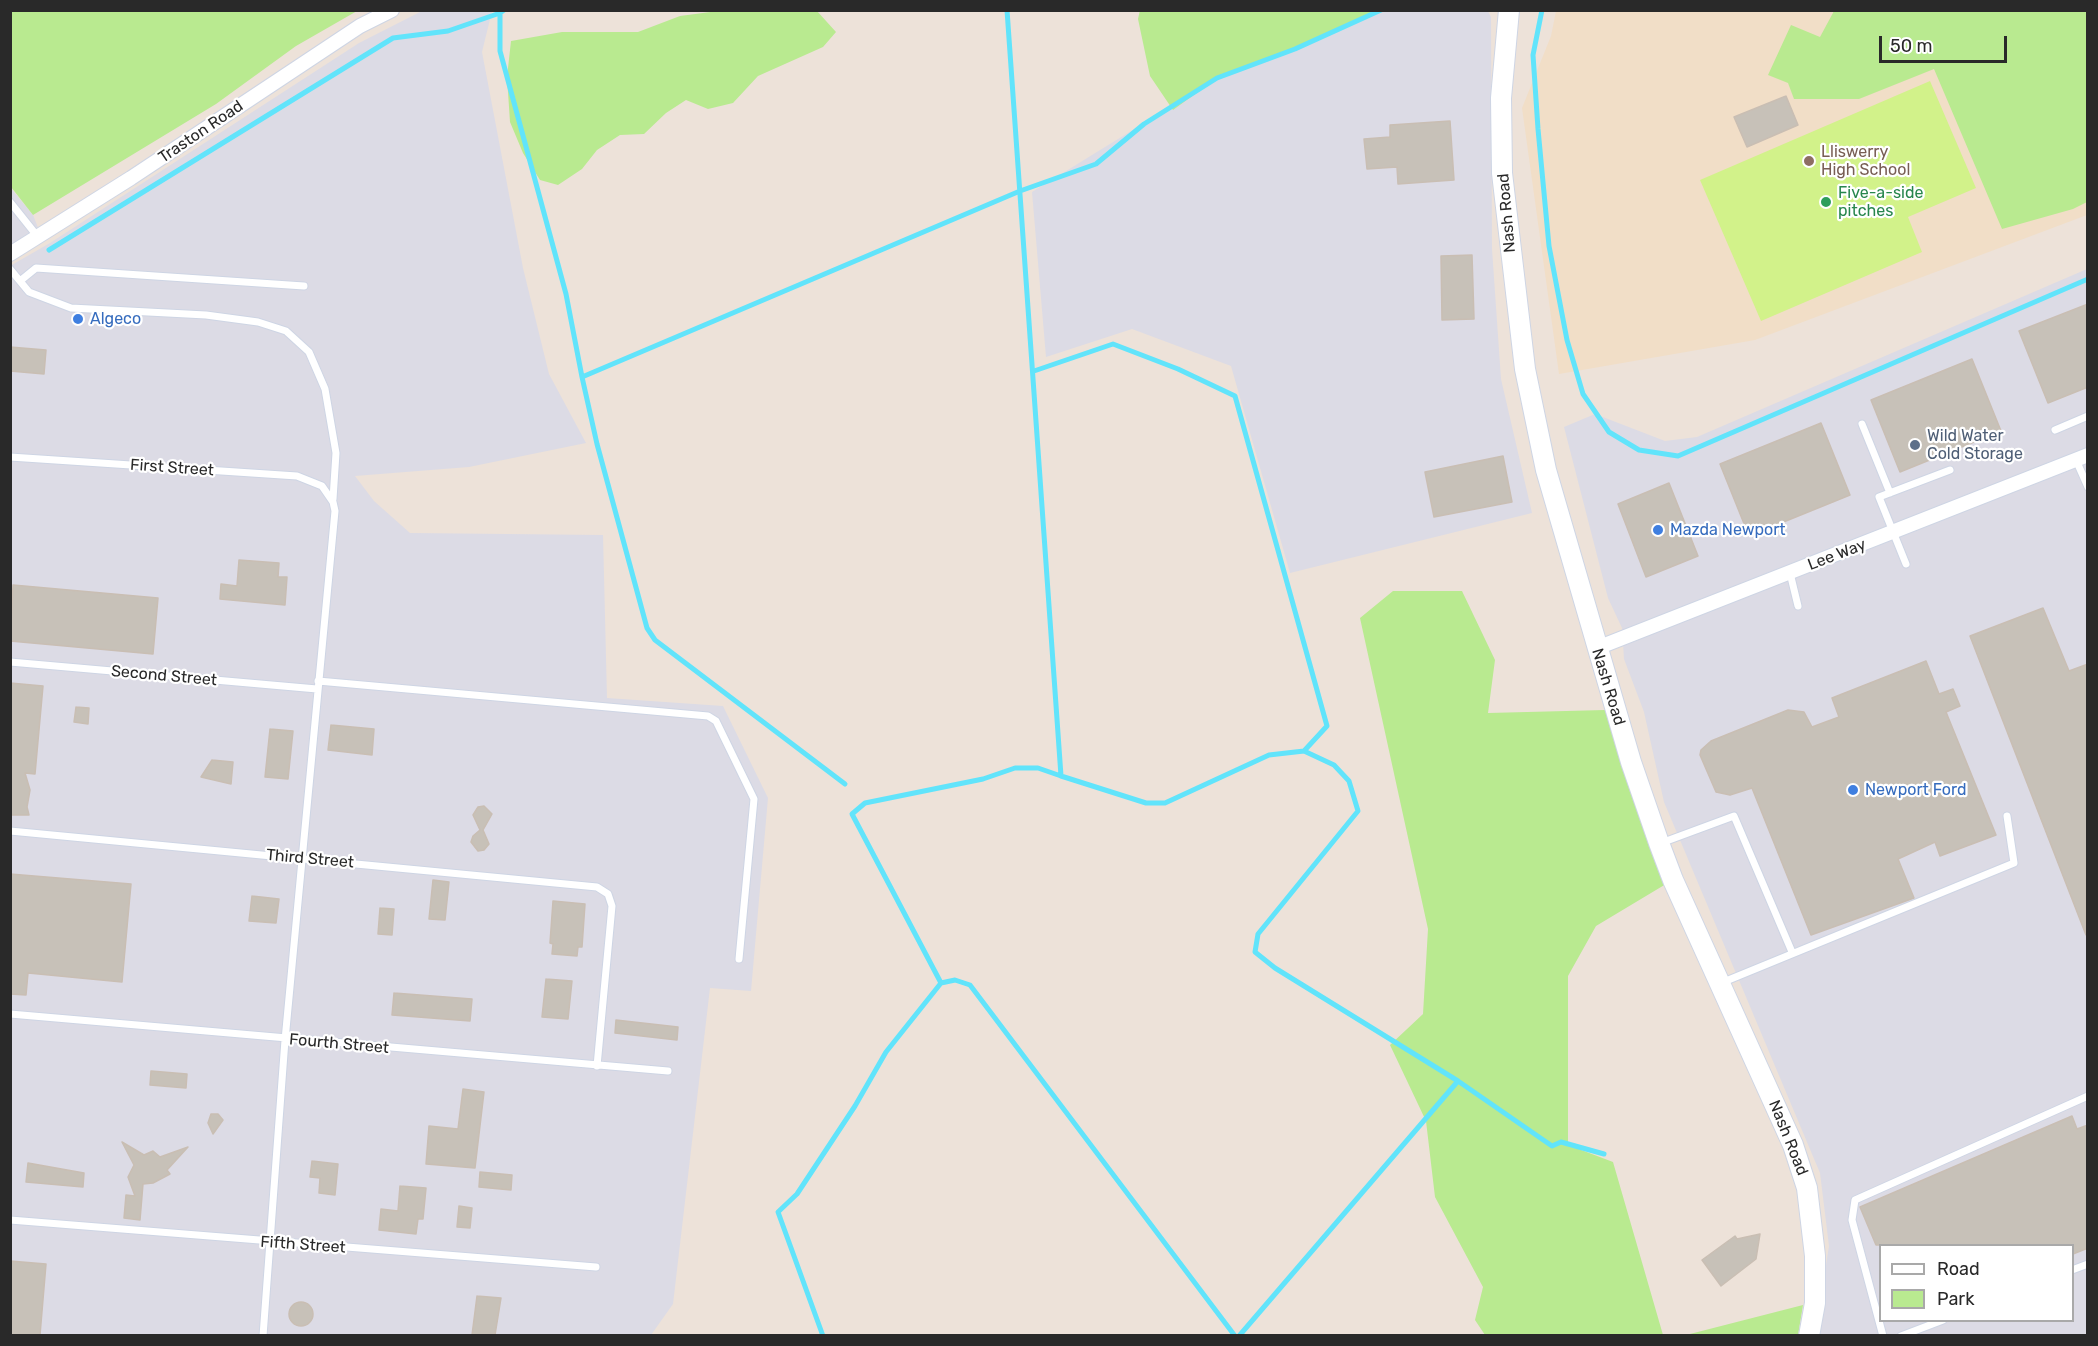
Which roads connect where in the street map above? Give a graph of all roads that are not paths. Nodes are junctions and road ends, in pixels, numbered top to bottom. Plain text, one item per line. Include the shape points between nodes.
1 (392, 10) edge
2 (1509, 10) edge
3 (10, 202) edge
4 (38, 237) junction
5 (10, 254) edge
6 (10, 269) edge
7 (20, 281) junction
8 (304, 286) dead end
9 (2088, 416) edge
10 (1862, 424) dead end
11 (2055, 430) dead end
12 (10, 457) edge
13 (2082, 458) edge
14 (1950, 470) dead end
15 (2088, 487) edge
16 (1890, 493) junction
17 (333, 502) junction
18 (1894, 532) junction
19 (1906, 564) dead end
20 (1790, 573) junction
21 (1798, 606) dead end
22 (1597, 648) junction
23 (10, 662) edge
24 (318, 681) junction
25 (318, 689) junction
26 (2007, 816) dead end
27 (10, 831) edge
28 (1659, 843) junction
29 (303, 859) junction
30 (1792, 952) junction
31 (739, 959) dead end
32 (1720, 984) junction
33 (10, 1014) edge
34 (285, 1040) junction
35 (597, 1066) junction
36 (668, 1071) dead end
37 (2088, 1096) edge
38 (10, 1220) edge
39 (269, 1243) junction
40 (2088, 1264) edge
41 (596, 1267) dead end
42 (2074, 1270) edge
43 (1879, 1320) edge
44 (1937, 1322) edge
45 (263, 1335) edge
46 (1809, 1335) edge
47 (1901, 1335) edge

1 - 4 street, Traston Road via 360,26
2 - 22 street, Nash Road via 1501,98 1502,173 1525,369 1546,470
3 - 4 lane
4 - 5 street, Traston Road
6 - 7 lane
7 - 8 lane via 36,268
7 - 17 lane via 29,292 71,308 206,315 258,322 286,331 309,352 325,389 336,453
9 - 11 lane
10 - 16 lane
12 - 17 lane, First Street via 297,476 315,481
13 - 15 lane, Lee Way
13 - 18 street, Lee Way
14 - 16 lane
16 - 18 lane via 1879,497
17 - 24 lane
18 - 19 lane
18 - 20 street, Lee Way
20 - 21 lane
20 - 22 street, Lee Way
22 - 28 street, Nash Road
23 - 25 lane, Second Street
24 - 25 lane
24 - 31 lane via 708,716 716,721 754,799
25 - 29 lane
26 - 30 lane via 2013,863
27 - 29 lane, Third Street
28 - 30 lane via 1734,816
28 - 32 street, Nash Road
29 - 34 lane
29 - 35 lane, Third Street via 591,886 608,894 612,906
30 - 32 lane
32 - 46 street, Nash Road via 1793,1145 1808,1188 1815,1256 1815,1303
33 - 34 lane, Fourth Street
34 - 35 lane, Fourth Street
34 - 39 lane
35 - 36 lane, Fourth Street
37 - 43 lane via 1855,1200 1852,1221
38 - 39 lane, Fifth Street
39 - 41 lane, Fifth Street
39 - 45 lane
40 - 42 lane
44 - 47 lane

